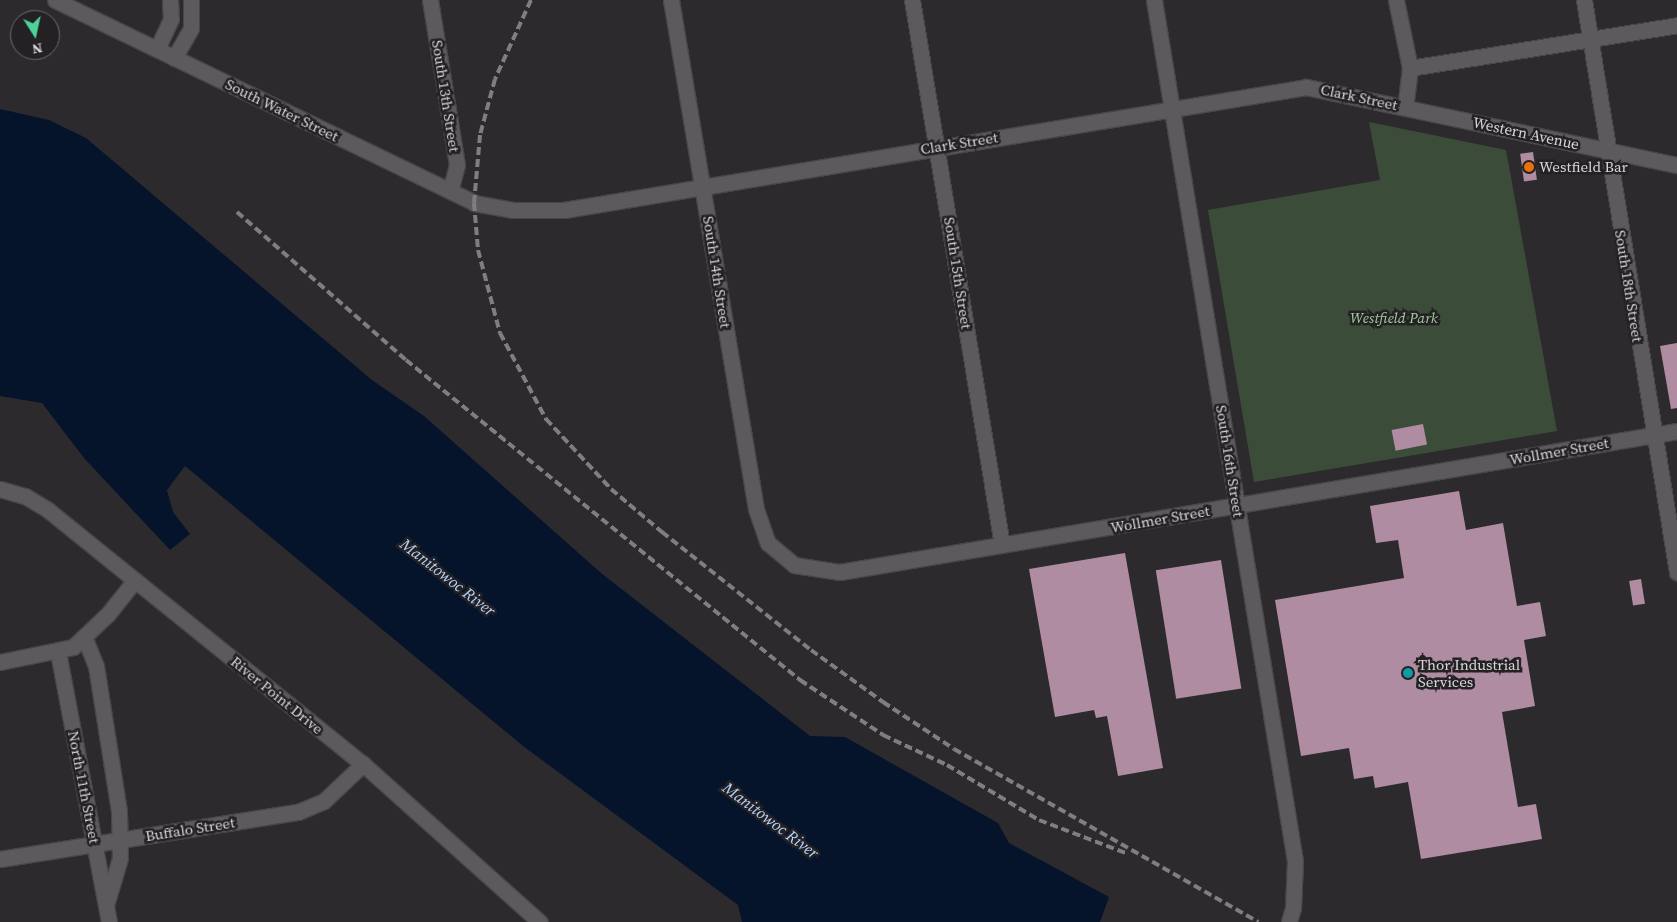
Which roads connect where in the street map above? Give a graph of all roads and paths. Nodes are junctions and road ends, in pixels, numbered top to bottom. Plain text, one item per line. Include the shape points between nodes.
1 (55, 0) edge
2 (170, 0) edge
3 (191, 0) edge
4 (430, 0) edge
5 (671, 0) edge
6 (912, 0) edge
7 (1154, 0) edge
8 (1396, 0) edge
9 (1584, 0) edge
10 (1677, 25) edge
11 (1590, 39) junction
12 (156, 49) junction
13 (174, 58) junction
14 (1410, 68) junction
15 (1405, 107) junction
16 (1172, 108) junction
17 (937, 147) junction
18 (1608, 150) junction
19 (1677, 165) edge
20 (703, 186) junction
21 (450, 191) junction
22 (512, 210) joint
23 (1677, 431) edge
24 (1653, 435) junction
25 (0, 489) edge
26 (1237, 506) junction
27 (768, 543) joint
28 (1002, 546) junction
29 (1677, 572) edge
30 (135, 580) junction
31 (85, 639) junction
32 (58, 652) junction
33 (0, 662) edge
34 (363, 764) junction
35 (122, 840) junction
36 (94, 843) junction
37 (0, 859) edge
38 (106, 903) junction
39 (109, 922) edge
40 (540, 922) edge
41 (1289, 922) edge

1 - 12 street, South Water Street
2 - 12 street via 170,19
3 - 13 street via 191,28
4 - 21 street, South 13th Street via 457,165
5 - 20 street, South 14th Street
6 - 17 street, South 15th Street
7 - 16 street, South 16th Street
8 - 14 street
9 - 11 street, South 18th Street
10 - 11 street
11 - 14 street
11 - 18 street, South 18th Street
12 - 13 street, South Water Street
13 - 21 street, South Water Street
14 - 15 street
15 - 16 street, Clark Street via 1306,86
15 - 18 street, Western Avenue
16 - 17 street, Clark Street
16 - 26 street, South 16th Street
17 - 20 street, Clark Street
17 - 28 street, South 15th Street
18 - 19 street, Western Avenue
18 - 24 street, South 18th Street
20 - 22 street, Clark Street via 564,210
20 - 27 street, South 14th Street via 756,509
21 - 22 street, South Water Street via 474,204
23 - 24 street, Wollmer Street
24 - 26 street, Wollmer Street
24 - 29 street, South 18th Street
25 - 30 street, River Point Drive via 25,496 48,510
26 - 28 street, Wollmer Street
26 - 41 street, South 16th Street via 1295,861 1293,908
27 - 28 street, Wollmer Street via 794,565 840,572
30 - 31 street
30 - 34 street, River Point Drive
31 - 32 street
31 - 35 street, North 11th Street via 96,666
32 - 33 street
32 - 36 street, North 11th Street
34 - 35 street, Buffalo Street via 324,801 298,812
34 - 40 street, River Point Drive
35 - 36 street, Buffalo Street
35 - 38 street, North 11th Street via 117,873
36 - 37 street, Buffalo Street
36 - 38 street, North 11th Street
38 - 39 street, North 11th Street

